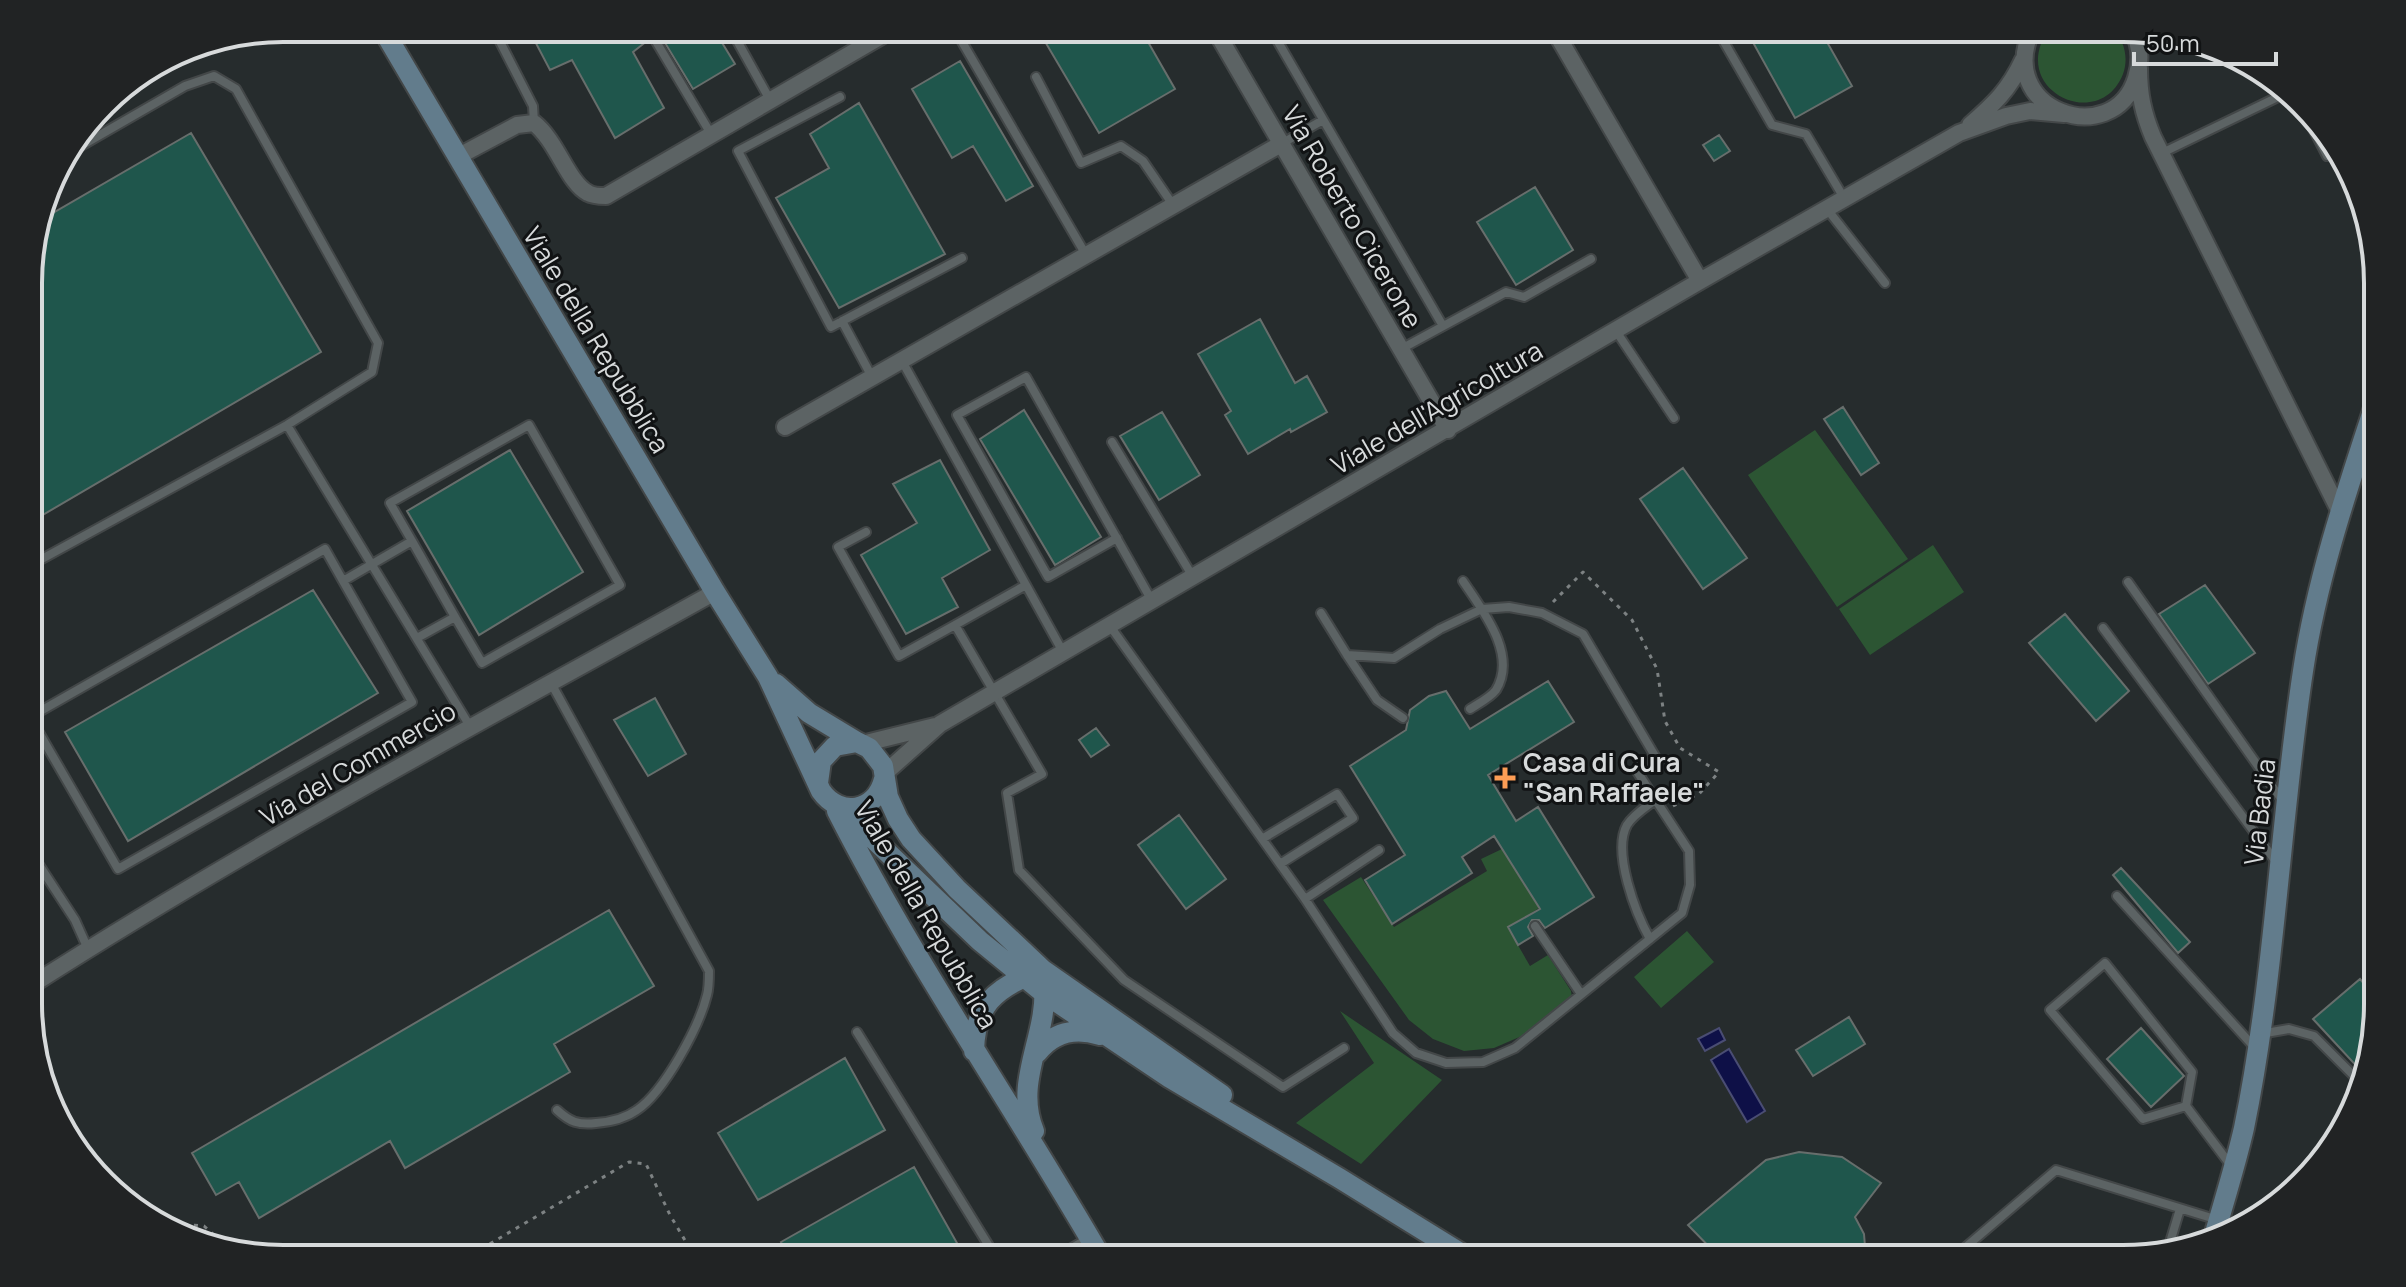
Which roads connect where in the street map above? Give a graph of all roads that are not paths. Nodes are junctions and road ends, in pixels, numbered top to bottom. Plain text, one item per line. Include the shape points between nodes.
1 (390, 42) edge
2 (500, 42) edge
3 (656, 42) edge
4 (738, 42) edge
5 (871, 42) edge
6 (962, 42) edge
7 (1222, 42) edge
8 (1278, 42) edge
9 (1561, 42) edge
10 (1724, 42) edge
11 (2026, 42) edge
12 (2137, 43) edge
13 (2023, 59) junction
14 (2139, 68) junction
15 (1036, 77) dead end
16 (840, 97) dead end
17 (2277, 98) edge
18 (771, 100) junction
19 (2112, 108) junction
20 (2064, 114) junction
21 (1323, 120) junction
22 (534, 123) junction
23 (1959, 133) junction
24 (711, 135) junction
25 (2153, 137) junction
26 (88, 142) edge
27 (1281, 144) junction
28 (2161, 154) junction
29 (457, 157) junction
30 (1844, 199) junction
31 (1173, 206) junction
32 (1827, 209) junction
33 (1086, 256) junction
34 (962, 258) dead end
35 (1591, 259) dead end
36 (1700, 281) junction
37 (1885, 283) dead end
38 (842, 321) junction
39 (1443, 326) junction
40 (1616, 331) junction
41 (1401, 349) junction
42 (902, 361) junction
43 (872, 378) junction
44 (1674, 418) dead end
45 (287, 425) junction
46 (785, 427) dead end
47 (1448, 430) junction
48 (2364, 437) edge
49 (1112, 442) dead end
50 (2339, 510) junction
51 (866, 532) dead end
52 (1117, 538) junction
53 (412, 541) junction
54 (43, 559) edge
55 (372, 565) junction
56 (1193, 578) junction
57 (343, 581) junction
58 (1463, 581) dead end
59 (2128, 582) dead end
60 (1026, 585) junction
61 (715, 592) junction
62 (1152, 602) junction
63 (1482, 609) junction
64 (1321, 613) dead end
65 (455, 617) junction
66 (955, 625) junction
67 (1110, 626) junction
68 (2103, 628) dead end
69 (417, 638) junction
70 (1064, 653) junction
71 (1347, 655) junction
72 (768, 677) junction
73 (551, 683) junction
74 (994, 693) junction
75 (1470, 709) dead end
76 (42, 710) edge
77 (1403, 718) dead end
78 (940, 724) junction
79 (471, 728) junction
80 (42, 738) edge
81 (860, 743) junction
82 (884, 776) junction
83 (818, 783) junction
84 (1655, 800) junction
85 (837, 806) junction
86 (2287, 807) junction
87 (1262, 839) junction
88 (1379, 850) dead end
89 (1280, 864) junction
90 (2280, 867) junction
91 (42, 870) edge
92 (2117, 896) dead end
93 (1305, 899) junction
94 (1535, 926) dead end
95 (1650, 939) junction
96 (88, 949) junction
97 (1043, 970) junction
98 (1024, 977) junction
99 (42, 978) edge
100 (1045, 994) junction
101 (1581, 994) junction
102 (857, 1032) dead end
103 (1108, 1037) junction
104 (2258, 1042) junction
105 (1344, 1048) dead end
106 (974, 1051) junction
107 (1030, 1063) junction
108 (2353, 1075) edge
109 (2186, 1106) junction
110 (557, 1110) dead end
111 (1050, 1168) junction
112 (2233, 1168) junction
113 (1339, 1178) junction
114 (2180, 1209) junction
115 (2217, 1225) edge
116 (2215, 1226) edge
117 (1090, 1237) junction
118 (2171, 1240) edge
119 (1446, 1244) edge
120 (1969, 1244) edge
121 (988, 1245) edge
122 (1077, 1245) edge
123 (1094, 1245) edge

1 - 29 main road, Viale della Repubblica
2 - 22 lane via 533,106
3 - 24 lane
4 - 18 lane
5 - 18 street
6 - 33 lane
7 - 27 street, Via Roberto Cicerone
8 - 21 lane
9 - 36 street
10 - 30 lane via 1772,125 1806,134
11 - 13 street, Viale dell'Agricoltura
12 - 14 street
13 - 20 street via 2035,93
13 - 23 street, Viale dell'Agricoltura via 2012,83
14 - 19 street via 2130,91
14 - 25 street via 2142,111
15 - 31 lane via 1081,163 1121,146 1143,161
16 - 38 lane via 738,151 831,327
17 - 28 lane
18 - 24 street
19 - 20 street, Viale dell'Agricoltura via 2097,115
19 - 25 street via 2135,117
20 - 23 street, Viale dell'Agricoltura via 2030,111
21 - 27 lane
21 - 39 lane
22 - 24 street via 590,195 606,196
22 - 29 street via 517,125
23 - 30 street, Viale dell'Agricoltura
25 - 28 street
26 - 45 lane via 185,86 214,76 236,89 378,343 372,372
27 - 31 street
27 - 41 street, Via Roberto Cicerone
28 - 50 street
29 - 61 main road, Viale della Repubblica
30 - 32 street, Viale dell'Agricoltura
31 - 33 street
32 - 36 street, Viale dell'Agricoltura
32 - 37 lane
33 - 42 street
34 - 38 lane
35 - 39 lane via 1524,297 1506,292
36 - 40 street, Viale dell'Agricoltura
38 - 43 lane
39 - 41 lane
40 - 44 lane
40 - 47 street, Viale dell'Agricoltura
41 - 47 street, Via Roberto Cicerone
42 - 43 street
42 - 60 lane
43 - 46 street
45 - 54 lane
45 - 55 lane
47 - 56 street, Viale dell'Agricoltura
48 - 50 main road, Via Badia
49 - 56 lane
50 - 86 main road, Via Badia via 2303,669
51 - 66 lane via 838,547 899,656
52 - 52 lane via 1026,377 957,415 1048,577
52 - 62 lane
53 - 55 lane
53 - 65 lane
53 - 65 lane via 390,503 529,425 620,585 482,663
55 - 57 lane
55 - 69 lane
56 - 62 street, Viale dell'Agricoltura
57 - 76 lane via 325,549
57 - 80 lane via 412,702 118,869
58 - 63 lane
59 - 86 lane
60 - 66 lane
60 - 70 lane
61 - 72 main road, Viale della Repubblica
61 - 73 street, Via del Commercio
62 - 67 street, Viale dell'Agricoltura
63 - 71 lane via 1394,658
63 - 75 lane via 1502,645 1502,668 1496,691
63 - 84 lane via 1542,613 1583,634 1655,756 1636,770
64 - 71 lane
65 - 69 lane
66 - 74 lane
67 - 70 street, Viale dell'Agricoltura
67 - 87 lane
68 - 90 lane
69 - 79 lane
70 - 74 street, Viale dell'Agricoltura
71 - 77 lane via 1377,700
72 - 81 main road, Viale della Repubblica via 809,713
72 - 83 main road, Viale della Repubblica
73 - 79 street, Via del Commercio
73 - 110 lane via 709,971 708,993 696,1027 662,1084 637,1110 585,1124 570,1122
74 - 78 street, Viale dell'Agricoltura
74 - 105 lane via 1042,774 1007,793 1019,870 1124,980 1283,1087
78 - 81 street, Viale dell'Agricoltura
78 - 82 street, Viale dell'Agricoltura
79 - 96 street, Via del Commercio
81 - 82 main road via 875,752
81 - 83 main road via 846,742 827,752
82 - 85 main road via 882,789 869,804
82 - 97 main road via 888,797 911,839
83 - 85 main road
84 - 95 lane via 1627,825 1622,843 1627,878
84 - 95 lane via 1689,851 1690,885 1682,913
85 - 98 main road
85 - 106 main road, Viale della Repubblica via 878,892
86 - 90 main road, Via Badia
87 - 89 lane
87 - 89 lane via 1337,794 1353,818
88 - 93 lane
89 - 93 lane
90 - 104 main road, Via Badia
91 - 96 lane
92 - 104 lane
93 - 101 lane via 1393,1033 1416,1053 1446,1063 1483,1062 1515,1048
94 - 101 lane
95 - 101 lane
96 - 99 street, Via del Commercio
97 - 98 main road, Viale della Repubblica
97 - 100 main road, Viale della Repubblica
97 - 113 main road
98 - 100 main road
98 - 106 main road, Viale della Repubblica via 992,997 975,1029
100 - 103 main road
100 - 107 main road, Viale della Repubblica
102 - 121 lane
103 - 107 main road via 1089,1031 1060,1033
103 - 113 main road
104 - 108 lane via 2289,1029 2314,1036
104 - 112 main road, Via Badia
106 - 111 main road, Viale della Repubblica
107 - 111 main road, Viale della Repubblica via 1026,1105
109 - 109 lane via 2143,1119 2050,1010 2105,963 2192,1072
109 - 112 lane
111 - 117 main road, Viale della Repubblica
112 - 115 main road, Via Badia
113 - 119 main road
114 - 116 lane
114 - 118 lane
114 - 120 lane via 2056,1170
117 - 122 lane
117 - 123 main road, Viale della Repubblica

